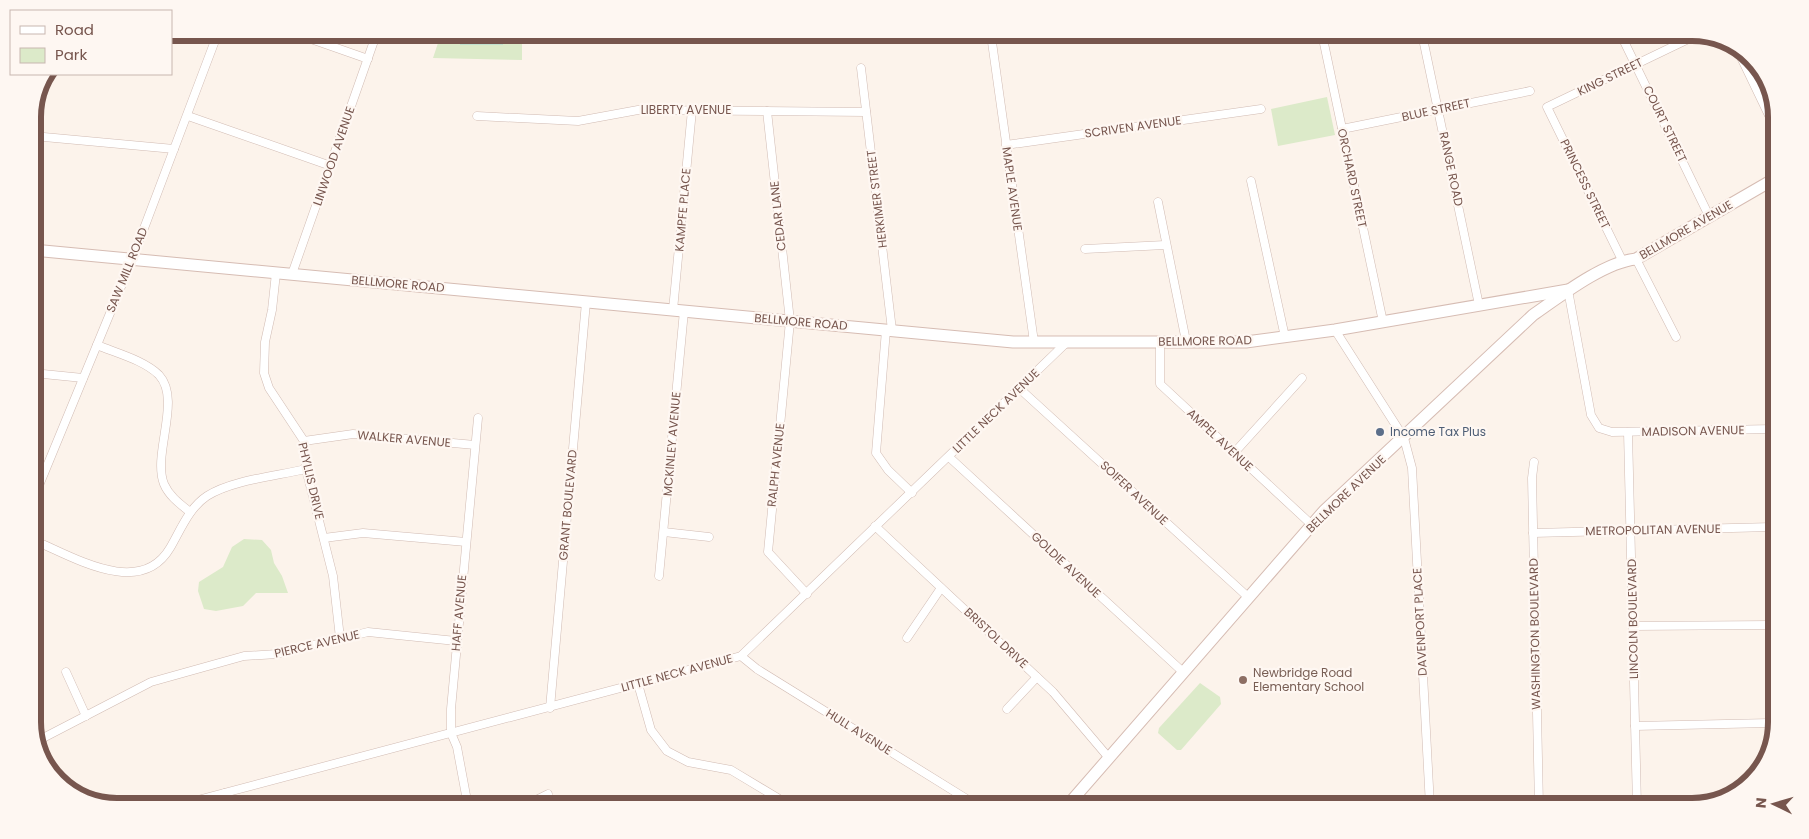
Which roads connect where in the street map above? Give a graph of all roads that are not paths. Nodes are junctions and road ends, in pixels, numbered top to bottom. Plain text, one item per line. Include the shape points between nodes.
1 (214, 41) edge
2 (317, 41) edge
3 (374, 41) edge
4 (991, 41) edge
5 (1323, 41) edge
6 (1423, 41) edge
7 (1624, 41) edge
8 (1684, 41) edge
9 (368, 59) junction
10 (1742, 60) edge
11 (1636, 64) junction
12 (862, 68) dead end
13 (1530, 90) dead end
14 (1547, 107) joint
15 (1261, 109) dead end
16 (692, 110) junction
17 (1438, 110) junction
18 (767, 111) junction
19 (866, 112) junction
20 (1768, 113) edge
21 (188, 116) junction
22 (477, 116) dead end
23 (1342, 129) junction
24 (41, 137) edge
25 (1006, 145) junction
26 (174, 149) junction
27 (331, 166) junction
28 (1251, 181) dead end
29 (1768, 183) edge
30 (1158, 202) dead end
31 (1709, 216) junction
32 (1165, 245) junction
33 (1085, 249) dead end
34 (41, 251) edge
35 (1636, 259) junction
36 (132, 260) junction
37 (1622, 260) junction
38 (276, 273) junction
39 (292, 274) junction
40 (1568, 290) junction
41 (586, 302) junction
42 (1479, 305) junction
43 (679, 311) junction
44 (790, 321) junction
45 (1383, 322) junction
46 (889, 330) junction
47 (1335, 330) junction
48 (1676, 337) dead end
49 (1285, 338) junction
50 (1186, 341) junction
51 (1034, 342) junction
52 (1067, 342) junction
53 (1160, 342) junction
54 (97, 345) junction
55 (41, 374) edge
56 (83, 378) junction
57 (1302, 378) dead end
58 (1020, 389) junction
59 (478, 418) dead end
60 (1768, 429) edge
61 (1628, 432) junction
62 (1404, 438) junction
63 (304, 441) junction
64 (475, 445) junction
65 (1234, 453) junction
66 (949, 457) junction
67 (1534, 462) dead end
68 (306, 469) junction
69 (41, 480) edge
70 (912, 493) junction
71 (190, 512) junction
72 (1312, 525) junction
73 (876, 526) junction
74 (1768, 527) edge
75 (1631, 530) junction
76 (664, 532) junction
77 (1533, 533) junction
78 (709, 537) dead end
79 (324, 538) junction
80 (466, 542) junction
81 (41, 543) edge
82 (659, 576) dead end
83 (941, 588) junction
84 (807, 594) junction
85 (1248, 597) junction
86 (1768, 625) edge
87 (1633, 626) junction
88 (340, 638) junction
89 (907, 638) dead end
90 (456, 641) junction
91 (741, 656) junction
92 (66, 672) dead end
93 (1183, 672) junction
94 (1037, 677) junction
95 (638, 684) junction
96 (550, 708) junction
97 (1007, 709) dead end
98 (86, 716) junction
99 (1768, 723) edge
100 (1635, 726) junction
101 (451, 733) junction
102 (43, 739) edge
103 (1109, 758) junction
104 (225, 793) junction
105 (548, 794) dead end
106 (206, 798) edge
107 (225, 798) edge
108 (467, 798) edge
109 (540, 798) edge
110 (779, 798) edge
111 (965, 798) edge
112 (1074, 798) edge
113 (1430, 798) edge
114 (1539, 798) edge
115 (1637, 798) edge

1 - 21 street, SAW MILL ROAD
2 - 9 street
3 - 9 street, LINWOOD AVENUE
4 - 25 street, MAPLE AVENUE
5 - 23 street, ORCHARD STREET
6 - 17 street, RANGE ROAD
7 - 11 street, COURT STREET
8 - 11 street, KING STREET
9 - 27 street, LINWOOD AVENUE
10 - 20 street
11 - 14 street, KING STREET
11 - 31 street, COURT STREET
12 - 19 street, HERKIMER STREET
13 - 17 street, BLUE STREET
14 - 37 street, PRINCESS STREET
15 - 25 street, SCRIVEN AVENUE
16 - 18 street, LIBERTY AVENUE
16 - 22 street, LIBERTY AVENUE via 638,110 578,121
16 - 43 street, KAMPFE PLACE
17 - 23 street, BLUE STREET
17 - 42 street, RANGE ROAD
18 - 19 street, LIBERTY AVENUE
18 - 44 street, CEDAR LANE
19 - 46 street, HERKIMER STREET
21 - 26 street, SAW MILL ROAD
21 - 27 street
23 - 45 street, ORCHARD STREET
24 - 26 street
25 - 51 street, MAPLE AVENUE
26 - 36 street, SAW MILL ROAD
27 - 39 street, LINWOOD AVENUE
28 - 49 street
29 - 31 main road, BELLMORE AVENUE
30 - 32 street
31 - 35 main road, BELLMORE AVENUE
32 - 33 street
32 - 50 street
34 - 36 main road, BELLMORE ROAD
35 - 37 main road, BELLMORE AVENUE
35 - 48 street
36 - 38 main road, BELLMORE ROAD
36 - 54 street, SAW MILL ROAD
37 - 40 main road, BELLMORE AVENUE
38 - 39 main road, BELLMORE ROAD
38 - 63 street, PHYLLIS DRIVE via 264,342 264,373 269,388
39 - 41 main road, BELLMORE ROAD
40 - 42 main road, BELLMORE ROAD
40 - 61 street, MADISON AVENUE via 1591,415 1599,428
40 - 62 main road, BELLMORE AVENUE via 1533,316
41 - 43 main road, BELLMORE ROAD
41 - 96 street, GRANT BOULEVARD
42 - 45 main road, BELLMORE ROAD
43 - 44 main road, BELLMORE ROAD
43 - 76 street, MCKINLEY AVENUE
44 - 46 main road, BELLMORE ROAD
44 - 84 street, RALPH AVENUE via 768,552
45 - 47 main road, BELLMORE ROAD
46 - 51 main road, BELLMORE ROAD
46 - 70 street, HERKIMER STREET via 876,453
47 - 49 main road, BELLMORE ROAD
47 - 62 street, DAVENPORT PLACE
49 - 50 main road, BELLMORE ROAD via 1246,342
50 - 53 main road, BELLMORE ROAD
51 - 52 main road, BELLMORE ROAD
52 - 53 main road, BELLMORE ROAD
52 - 58 street, LITTLE NECK AVENUE
53 - 65 street, AMPEL AVENUE via 1160,384
54 - 56 street, SAW MILL ROAD
54 - 71 street via 148,367 166,386 162,476 174,500
55 - 56 street
56 - 69 street, SAW MILL ROAD
57 - 65 street
58 - 66 street, LITTLE NECK AVENUE
58 - 85 street, SOIFER AVENUE
59 - 64 street, HAFF AVENUE
60 - 61 street, MADISON AVENUE
61 - 75 street, LINCOLN BOULEVARD
62 - 72 main road, BELLMORE AVENUE
62 - 113 street, DAVENPORT PLACE via 1412,468
63 - 64 street, WALKER AVENUE via 353,434
63 - 68 street, PHYLLIS DRIVE
64 - 80 street, HAFF AVENUE
65 - 72 street, AMPEL AVENUE
66 - 70 street, LITTLE NECK AVENUE
66 - 93 street, GOLDIE AVENUE
67 - 77 street, WASHINGTON BOULEVARD
68 - 71 street via 216,491
68 - 79 street, PHYLLIS DRIVE
70 - 73 street, LITTLE NECK AVENUE
71 - 81 street via 168,552 136,572 109,571
72 - 85 main road, BELLMORE AVENUE
73 - 83 street, BRISTOL DRIVE
73 - 84 street, LITTLE NECK AVENUE
74 - 75 street, METROPOLITAN AVENUE
75 - 77 street, METROPOLITAN AVENUE
75 - 87 street, LINCOLN BOULEVARD
76 - 78 street
76 - 82 street, MCKINLEY AVENUE
77 - 114 street, WASHINGTON BOULEVARD
79 - 80 street via 363,533
79 - 88 street, PHYLLIS DRIVE via 333,576
80 - 90 street, HAFF AVENUE
83 - 89 street
83 - 94 street, BRISTOL DRIVE
84 - 91 street, LITTLE NECK AVENUE
85 - 93 main road, BELLMORE AVENUE
86 - 87 street
87 - 100 street, LINCOLN BOULEVARD
88 - 90 street, PIERCE AVENUE via 368,632
88 - 98 street, PIERCE AVENUE via 277,654 244,656 180,673 151,682
90 - 101 street, HAFF AVENUE
91 - 95 street, LITTLE NECK AVENUE
91 - 111 street, HULL AVENUE
92 - 98 street
93 - 103 main road, BELLMORE AVENUE
94 - 97 street
94 - 103 street, BRISTOL DRIVE
95 - 96 street, LITTLE NECK AVENUE
95 - 110 street via 652,730 667,751 688,762 732,770
96 - 101 street, LITTLE NECK AVENUE
98 - 102 street, PIERCE AVENUE
99 - 100 street
100 - 115 street, LINCOLN BOULEVARD
101 - 104 street, LITTLE NECK AVENUE
101 - 108 street, HAFF AVENUE via 457,747
103 - 112 main road, BELLMORE AVENUE
104 - 106 street, LITTLE NECK AVENUE
104 - 107 street
105 - 109 street

